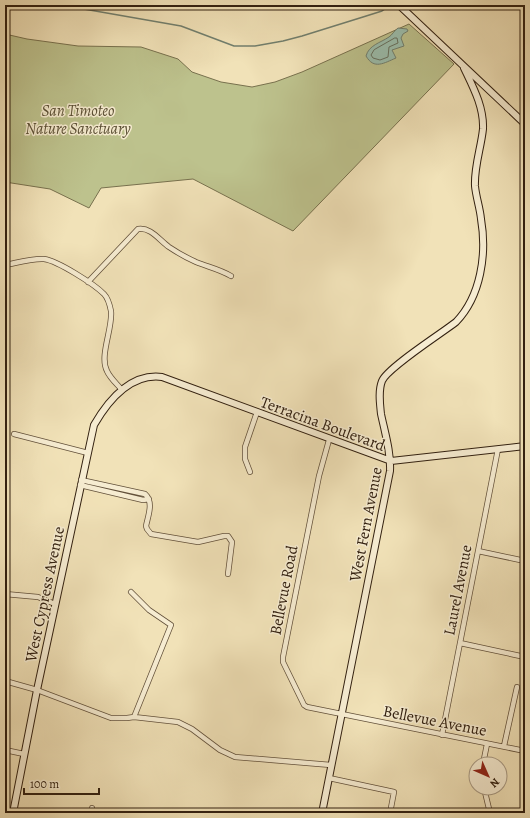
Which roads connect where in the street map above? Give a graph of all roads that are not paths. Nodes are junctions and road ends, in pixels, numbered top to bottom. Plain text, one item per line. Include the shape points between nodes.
1 (399, 5) edge
2 (464, 68) junction
3 (525, 124) edge
4 (5, 264) edge
5 (231, 276) dead end
6 (88, 282) junction
7 (122, 390) junction
8 (257, 412) junction
9 (14, 434) dead end
10 (329, 440) junction
11 (525, 446) edge
12 (498, 449) junction
13 (88, 453) junction
14 (391, 461) junction
15 (250, 472) dead end
16 (81, 483) junction
17 (118, 488) junction
18 (117, 494) junction
19 (149, 499) junction
20 (478, 551) junction
21 (525, 561) edge
22 (228, 574) dead end
23 (131, 592) dead end
24 (5, 594) edge
25 (55, 604) junction
26 (460, 643) junction
27 (525, 657) edge
28 (5, 681) edge
29 (517, 687) dead end
30 (37, 690) junction
31 (341, 714) junction
32 (134, 717) junction
33 (442, 735) junction
34 (487, 744) junction
35 (504, 746) junction
36 (5, 750) edge
37 (525, 751) edge
38 (24, 754) junction
39 (485, 756) edge
40 (331, 765) junction
41 (329, 778) junction
42 (486, 796) edge
43 (13, 813) edge
44 (322, 813) edge
45 (390, 813) edge
46 (490, 813) edge

1 - 2 main road
2 - 3 main road
2 - 14 main road, West Fern Avenue via 478,101 483,128 475,187 484,237 481,270 474,298 464,315 392,369 382,380 380,405
4 - 6 street via 43,259 54,261
5 - 6 street via 178,252 144,228 138,229
6 - 7 street via 104,294 111,310 105,366
7 - 8 main road, Terracina Boulevard via 145,377 162,377
7 - 13 main road, West Cypress Avenue via 104,408 94,425
8 - 10 main road, Terracina Boulevard
8 - 15 street via 245,447 245,459
9 - 13 street
10 - 14 main road, Terracina Boulevard
10 - 31 street, Bellevue Road via 319,476 283,662 304,705
11 - 12 main road, Terracina Boulevard
12 - 14 main road, Terracina Boulevard
12 - 20 street, Laurel Avenue
13 - 16 main road, West Cypress Avenue
14 - 31 main road, West Fern Avenue
16 - 17 street
16 - 18 street
16 - 25 main road, West Cypress Avenue
17 - 18 street
17 - 19 street via 145,494
18 - 19 street
19 - 22 street via 146,526 151,534 198,542 228,536 232,542
20 - 21 street
20 - 26 street, Laurel Avenue
23 - 32 street via 149,610 171,625
24 - 25 street via 38,597
25 - 30 main road, West Cypress Avenue
26 - 27 street
26 - 33 street, Laurel Avenue
28 - 30 street
29 - 35 street
30 - 32 street via 111,718
30 - 38 main road, West Cypress Avenue
31 - 33 street, Bellevue Avenue
31 - 40 main road, West Fern Avenue
32 - 40 street via 185,724 220,750 235,757
33 - 34 street, Bellevue Avenue
34 - 35 street, Bellevue Avenue
34 - 39 street
35 - 37 street, Bellevue Avenue
36 - 38 street
38 - 43 main road, West Cypress Avenue
40 - 41 main road, West Fern Avenue
41 - 44 main road, West Fern Avenue
41 - 45 street via 394,792
42 - 46 street

